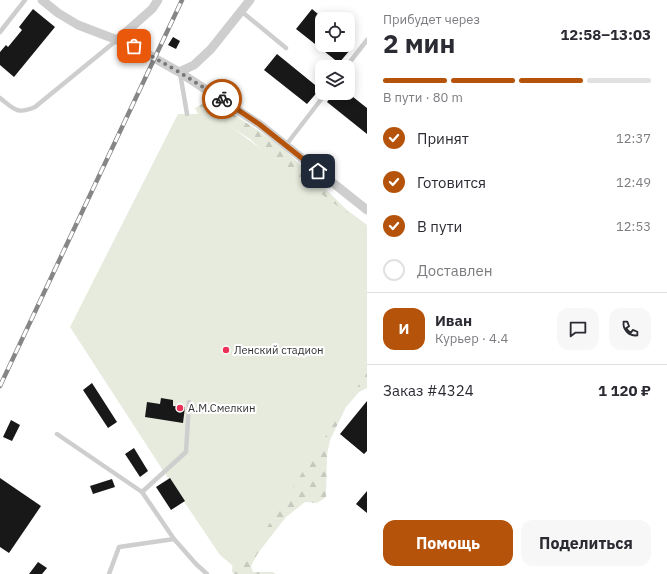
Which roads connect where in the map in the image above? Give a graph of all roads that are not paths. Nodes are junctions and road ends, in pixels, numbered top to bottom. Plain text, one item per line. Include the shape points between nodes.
1 (25, 0) edge
2 (42, 0) edge
3 (158, 0) edge
4 (250, 0) edge
5 (241, 11) junction
6 (0, 32) edge
7 (117, 40) junction
8 (367, 40) edge
9 (286, 48) dead end
10 (351, 60) edge
11 (179, 72) junction
12 (0, 98) edge
13 (321, 100) edge
14 (187, 114) dead end
15 (286, 145) junction
16 (365, 207) edge
17 (189, 402) dead end
18 (57, 434) dead end
19 (142, 492) junction
20 (174, 539) junction
21 (109, 574) edge
22 (207, 574) edge

1 - 6 lane
2 - 7 street via 78,25
3 - 7 street via 152,9
4 - 5 street
5 - 9 lane
5 - 11 street via 194,65
7 - 11 street
7 - 12 lane via 36,107 24,112
8 - 10 lane
11 - 14 lane
11 - 15 street via 259,124
13 - 15 lane
15 - 16 street
17 - 19 lane via 186,452
18 - 19 lane
19 - 20 lane
20 - 21 lane via 119,547
20 - 22 lane

